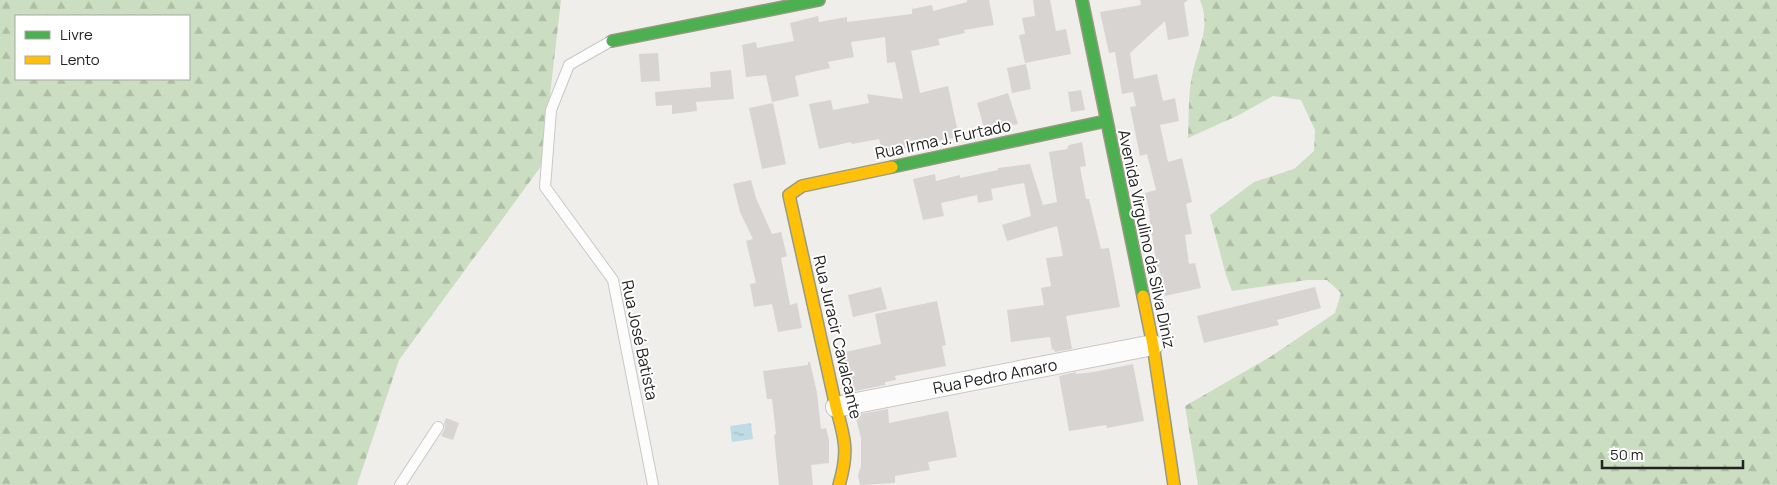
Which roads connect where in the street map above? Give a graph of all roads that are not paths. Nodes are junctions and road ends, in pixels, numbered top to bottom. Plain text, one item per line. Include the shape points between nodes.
1 (819, 0) edge
2 (1082, 0) edge
3 (612, 41) joint
4 (1106, 121) junction
5 (789, 196) joint
6 (1153, 345) junction
7 (836, 407) junction
8 (438, 427) dead end
9 (400, 485) edge
10 (653, 485) edge
11 (839, 485) edge
12 (1174, 485) edge

1 - 3 street, Rua José Batista
2 - 4 street, Avenida Virgulino da Silva Diniz
3 - 10 lane, Rua José Batista via 569,65 551,110 545,187 613,280
4 - 5 street, Rua Irma J. Furtado via 802,186
4 - 6 street, Avenida Virgulino da Silva Diniz
5 - 7 street, Rua Juracir Cavalcante
6 - 7 street, Rua Pedro Amaro
6 - 12 street, Avenida Virgulino da Silva Diniz
7 - 11 street, Rua Juracir Cavalcante via 845,438 846,466
8 - 9 lane

